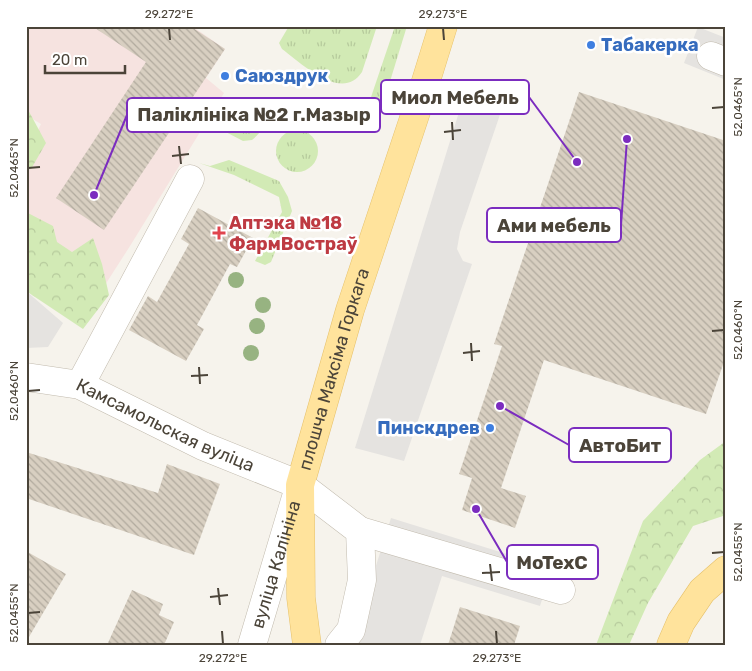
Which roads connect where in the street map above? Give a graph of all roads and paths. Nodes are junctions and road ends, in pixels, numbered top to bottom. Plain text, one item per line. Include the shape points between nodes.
1 (444, 26) edge
2 (190, 179) dead end
3 (26, 377) edge
4 (80, 385) junction
5 (300, 485) junction
6 (360, 531) junction
7 (726, 570) edge
8 (561, 590) dead end
9 (252, 645) edge
10 (307, 645) edge
11 (339, 645) edge
12 (671, 645) edge

1 - 5 main road, плошча Максіма Горкага via 350,310
2 - 4 street
3 - 4 street, Камсамольская вуліца
4 - 5 street, Камсамольская вуліца via 203,446
5 - 6 street, Камсамольская вуліца
5 - 9 street, вуліца Калініна
5 - 10 main road, плошча Максіма Горкага via 301,598
6 - 8 street
6 - 11 street via 362,580 351,630
7 - 12 main road via 702,591 681,622

